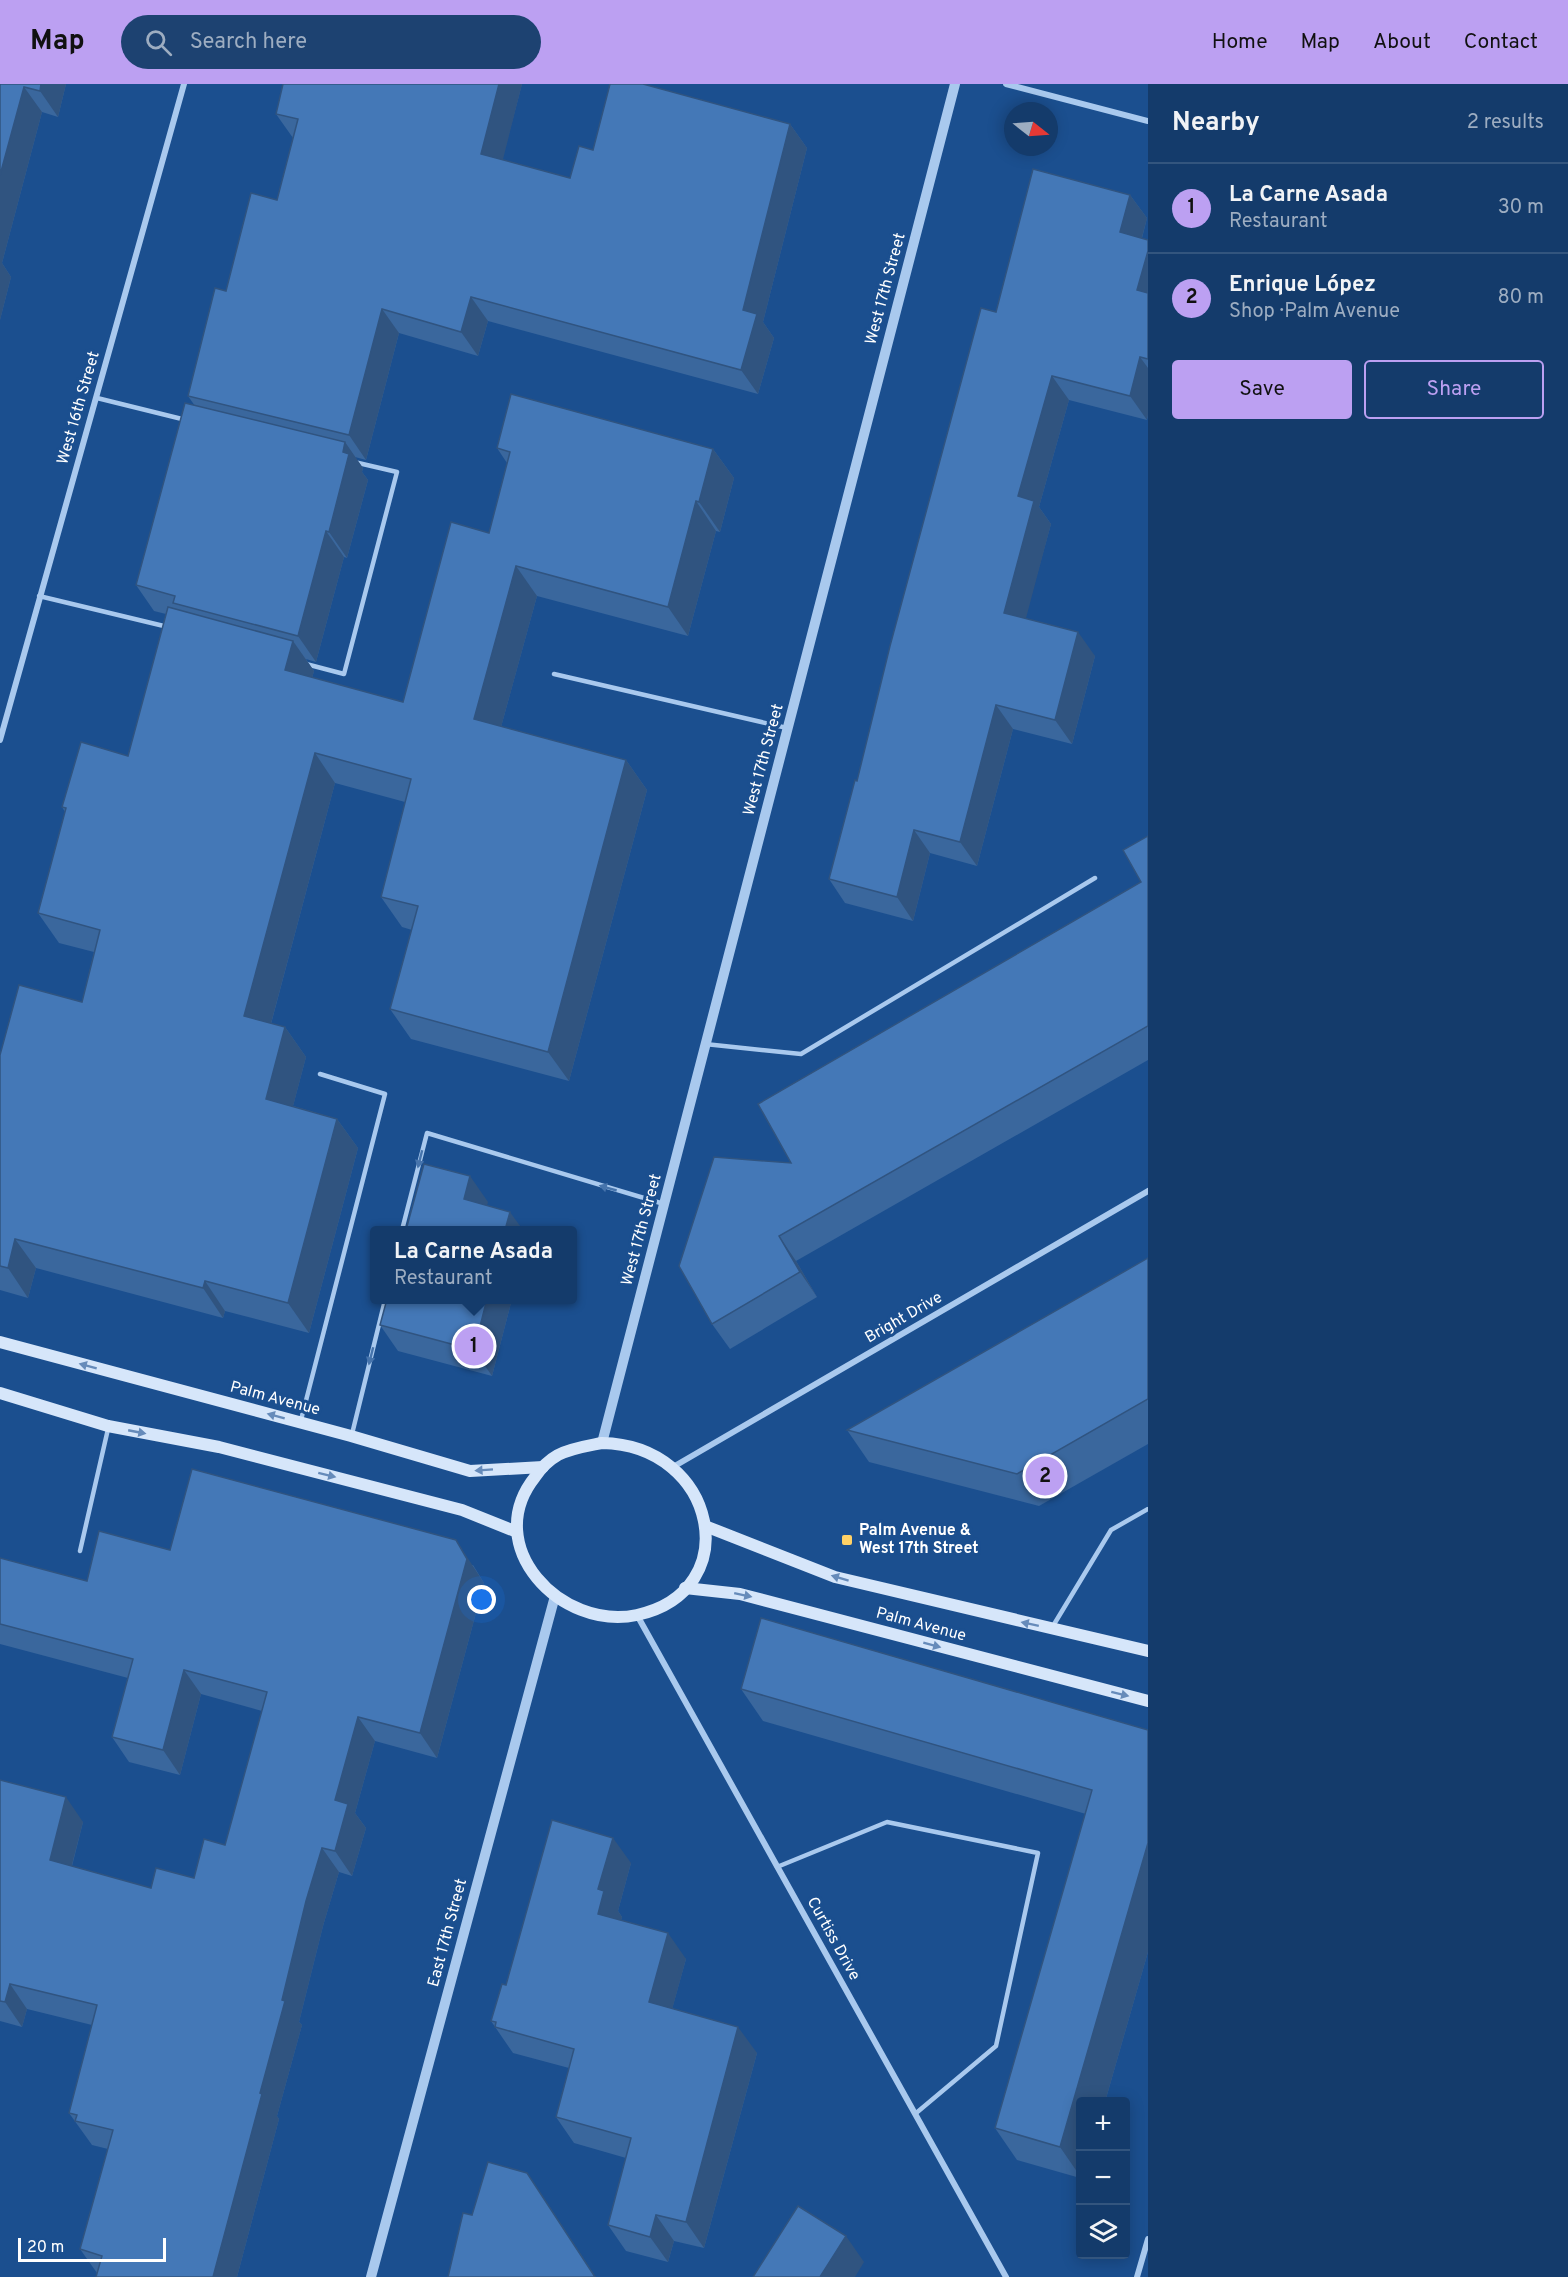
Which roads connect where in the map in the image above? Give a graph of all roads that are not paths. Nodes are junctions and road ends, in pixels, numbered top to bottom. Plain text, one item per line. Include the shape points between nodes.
1 (184, 84) edge
2 (955, 84) edge
3 (1006, 84) edge
4 (1148, 121) edge
5 (97, 398) junction
6 (189, 421) edge
7 (351, 461) edge
8 (39, 596) junction
9 (178, 630) edge
10 (299, 662) edge
11 (554, 674) dead end
12 (787, 728) junction
13 (0, 740) edge
14 (1095, 878) dead end
15 (705, 1044) junction
16 (321, 1074) dead end
17 (1148, 1191) edge
18 (664, 1204) junction
19 (403, 1226) edge
20 (384, 1304) edge
21 (0, 1342) edge
22 (0, 1393) edge
23 (300, 1423) junction
24 (108, 1426) junction
25 (351, 1436) junction
26 (602, 1443) junction
27 (543, 1467) junction
28 (673, 1467) junction
29 (1148, 1509) edge
30 (705, 1526) junction
31 (517, 1532) junction
32 (80, 1551) dead end
33 (685, 1588) junction
34 (555, 1596) junction
35 (636, 1615) junction
36 (1052, 1629) junction
37 (1148, 1651) edge
38 (1148, 1701) edge
39 (777, 1867) junction
40 (915, 2114) junction
41 (1148, 2239) edge
42 (371, 2277) edge
43 (1006, 2277) edge
44 (1137, 2277) edge

1 - 5 street, West 16th Street
2 - 12 street, West 17th Street
3 - 4 street
5 - 6 lane
5 - 8 street, West 16th Street
7 - 10 lane via 397,472 344,674
8 - 9 lane
8 - 13 street, West 16th Street
11 - 12 lane
12 - 15 street, West 17th Street
14 - 15 lane via 801,1054
15 - 18 street, West 17th Street
16 - 23 lane via 385,1094
17 - 28 street, Bright Drive
18 -> 19 lane via 427,1133
18 - 26 street, West 17th Street
20 -> 25 lane
23 -> 21 main road, Palm Avenue
22 - 24 main road
23 - 25 main road, Palm Avenue
24 -> 31 main road via 219,1448 439,1504
24 - 32 lane
27 -> 25 main road, Palm Avenue via 470,1471
26 - 27 main road via 557,1455
26 - 28 main road via 636,1447
27 - 31 main road via 527,1486 519,1506
28 - 30 main road via 693,1490
29 - 36 lane via 1111,1530
30 - 33 main road via 703,1556
36 -> 30 main road, Palm Avenue via 835,1577
31 - 34 main road via 523,1556 536,1579
33 - 35 main road via 670,1601
33 -> 38 main road, Palm Avenue via 740,1594
34 - 35 main road via 578,1610 600,1615
34 - 42 street, East 17th Street
35 - 39 street, Curtiss Drive
36 - 37 main road, Palm Avenue
39 - 40 street, Curtiss Drive
39 - 40 lane via 887,1822 1038,1853 996,2046
40 - 43 street, Curtiss Drive
41 - 44 street

